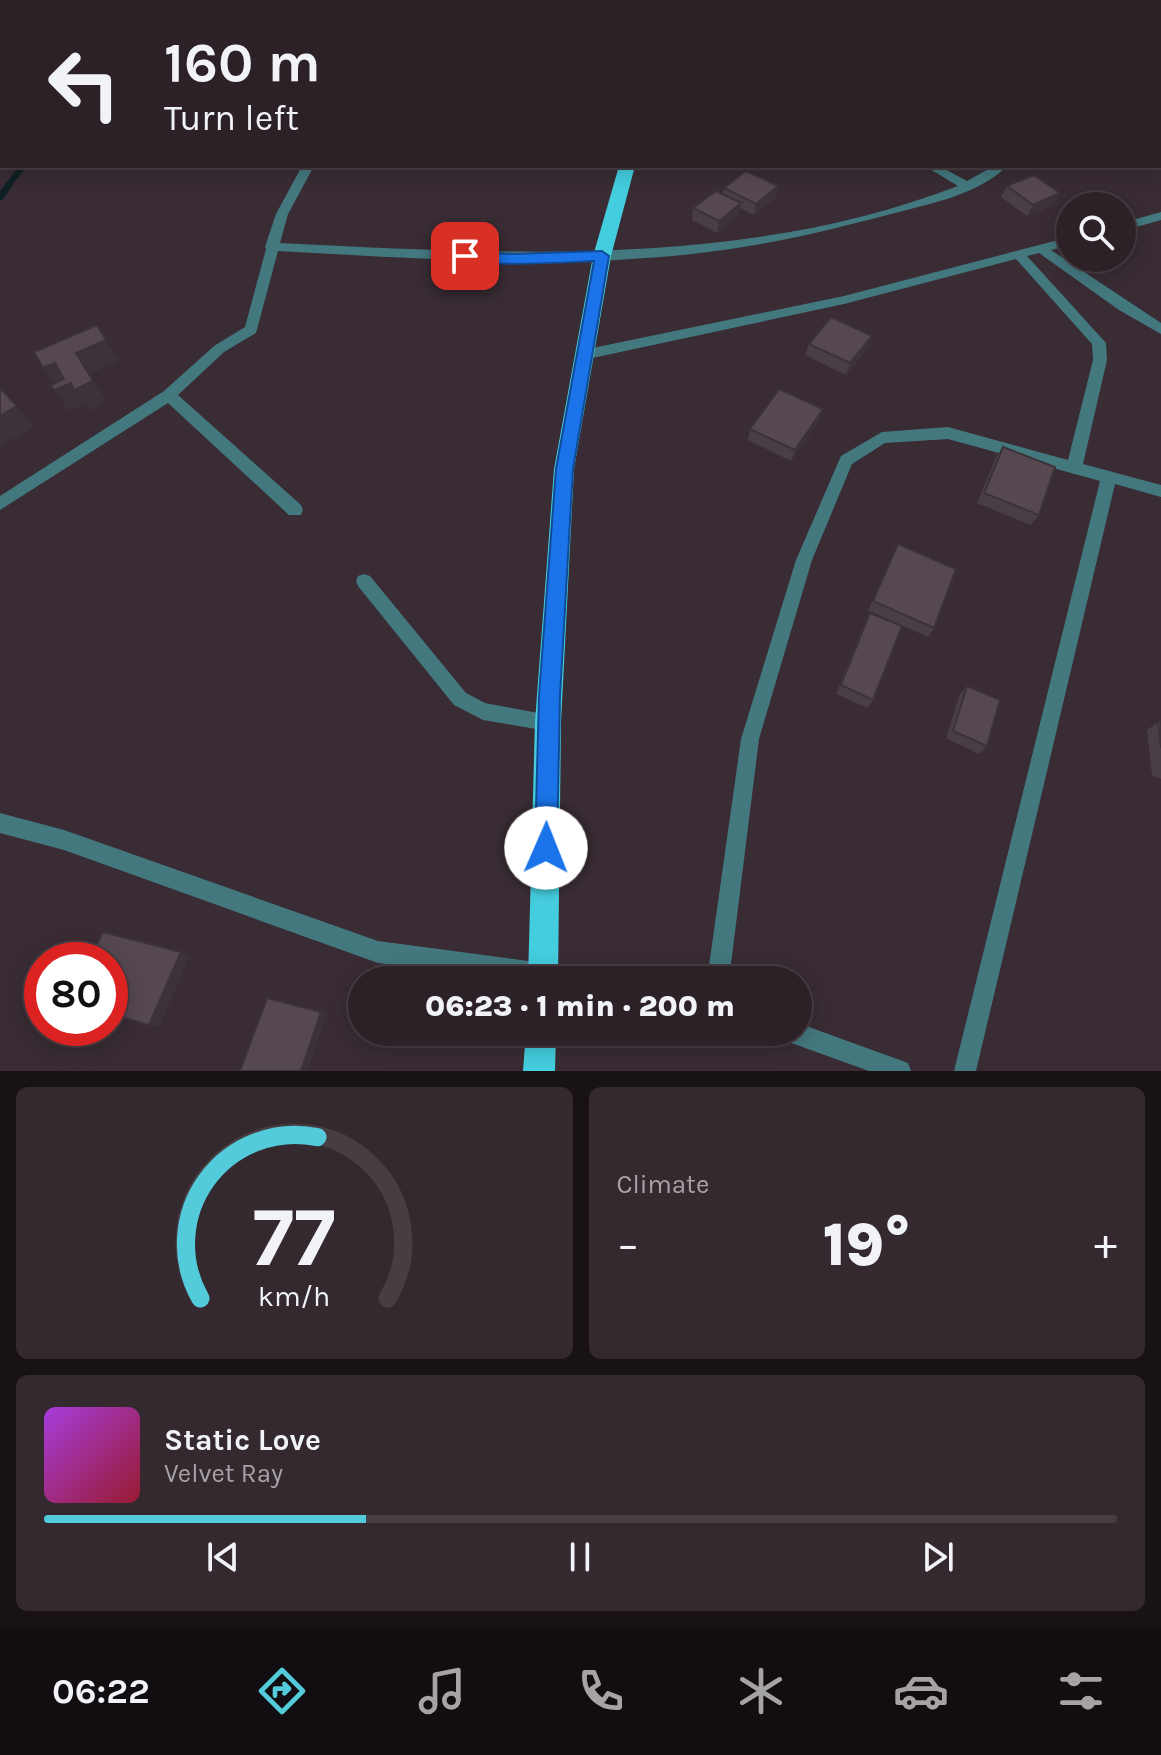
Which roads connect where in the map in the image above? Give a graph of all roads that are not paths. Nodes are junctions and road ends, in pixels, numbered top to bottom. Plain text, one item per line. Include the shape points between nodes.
1 (307, 168) edge
2 (626, 168) edge
3 (935, 168) edge
4 (998, 168) edge
5 (967, 186) junction
6 (1161, 216) edge
7 (1136, 223) edge
8 (1056, 245) edge
9 (271, 247) junction
10 (1041, 249) junction
11 (1019, 255) junction
12 (602, 256) junction
13 (1161, 329) edge
14 (583, 355) junction
15 (169, 395) junction
16 (1074, 468) junction
17 (1109, 477) junction
18 (1161, 491) edge
19 (0, 504) edge
20 (295, 510) dead end
21 (364, 581) dead end
22 (548, 722) junction
23 (0, 823) edge
24 (470, 966) edge
25 (543, 966) edge
26 (720, 966) edge
27 (812, 1040) edge
28 (540, 1046) edge
29 (539, 1071) edge
30 (900, 1071) edge
31 (965, 1071) edge

1 - 9 street
2 - 12 highway
3 - 5 street
4 - 5 street
5 - 12 street via 846,225 748,244
6 - 7 street
8 - 10 street
9 - 12 street via 513,259
9 - 15 street via 251,330 219,349
10 - 11 street
10 - 13 street
11 - 14 street via 844,300
11 - 16 street via 1099,343 1100,360
12 - 14 highway
14 - 22 highway via 564,469
15 - 19 street
15 - 20 street
16 - 17 street
16 - 26 street via 948,433 882,438 846,460 804,560 750,739
17 - 18 street
17 - 31 street
21 - 22 street via 460,699 483,711
22 - 25 highway
23 - 24 street via 64,840 378,952
27 - 30 street
28 - 29 highway

